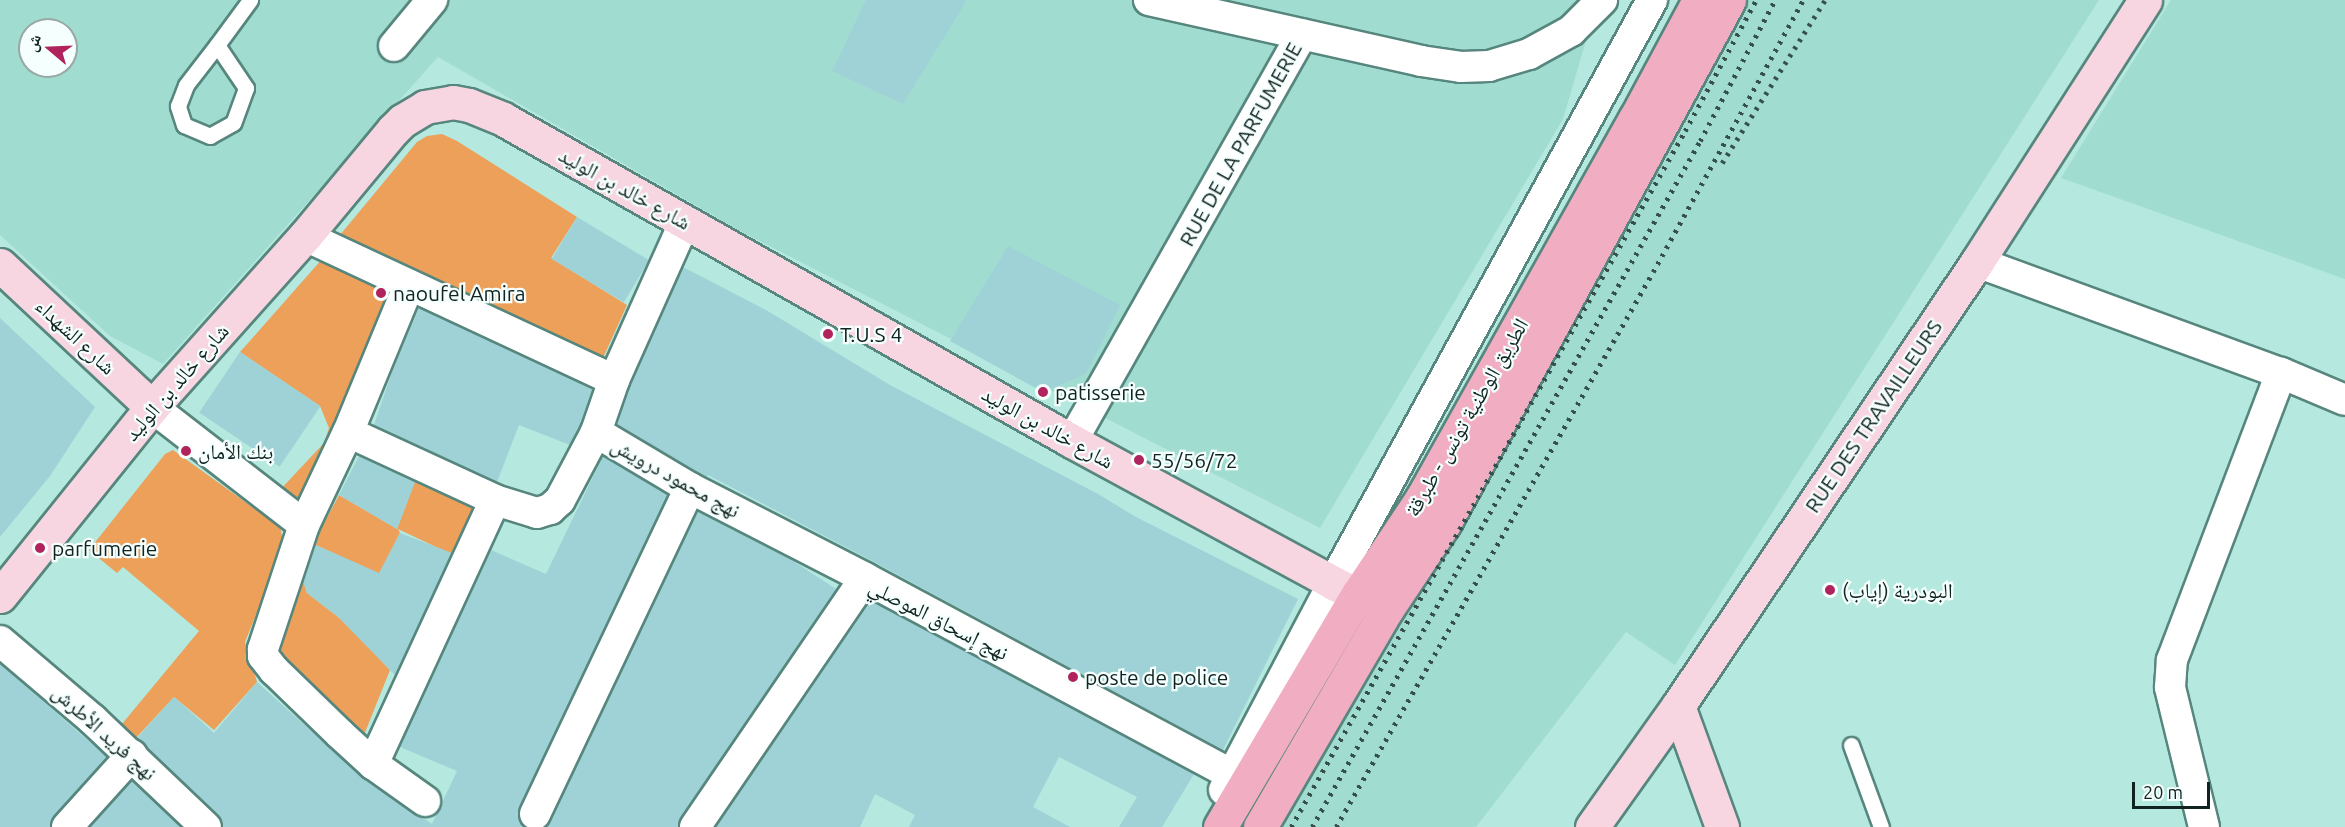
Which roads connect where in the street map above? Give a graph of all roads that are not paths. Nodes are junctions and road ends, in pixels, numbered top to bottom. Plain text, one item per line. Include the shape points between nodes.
1 (250, 0) edge
2 (432, 0) edge
3 (1149, 0) edge
4 (1602, 0) edge
5 (1652, 0) edge
6 (1699, 0) edge
7 (1729, 0) edge
8 (2145, 0) edge
9 (1302, 35) junction
10 (217, 45) junction
11 (394, 45) dead end
12 (685, 221) junction
13 (304, 236) junction
14 (1977, 262) junction
15 (0, 266) edge
16 (409, 285) junction
17 (2281, 373) junction
18 (614, 380) junction
19 (2345, 400) edge
20 (152, 407) junction
21 (348, 432) junction
22 (596, 432) junction
23 (1072, 441) junction
24 (690, 488) junction
25 (495, 500) junction
26 (303, 525) junction
27 (865, 578) junction
28 (1346, 589) junction
29 (0, 596) edge
30 (1387, 609) junction
31 (0, 641) edge
32 (1678, 706) junction
33 (1851, 745) dead end
34 (132, 755) junction
35 (373, 764) junction
36 (1239, 779) junction
37 (425, 801) dead end
38 (535, 814) dead end
39 (67, 827) edge
40 (207, 827) edge
41 (694, 827) edge
42 (1204, 827) edge
43 (1220, 827) edge
44 (1260, 827) edge
45 (1592, 827) edge
46 (1722, 827) edge
47 (1881, 827) edge
48 (2204, 827) edge

1 - 10 lane
2 - 11 street
3 - 9 street
4 - 9 street, RUE DE LA PARFUMERIE via 1580,24 1561,37 1529,54 1489,66 1461,67 1421,61
5 - 28 street
6 - 28 main road, الطريق الوطنية تونس - طبرقة via 1422,498
7 - 30 main road, الطريق الوطنية تونس - طبرقة via 1445,522
8 - 14 street, RUE DES TRAVAILLEURS
9 - 23 street, RUE DE LA PARFUMERIE
10 - 10 lane via 246,88 233,123 210,136 184,125 178,106 186,85
12 - 13 street, شارع خالد بن الوليد via 502,119 453,102 425,107 402,121
12 - 18 street, نهج محمود درويش
12 - 23 street, شارع خالد بن الوليد
13 - 16 street
13 - 20 street, شارع خالد بن الوليد
14 - 17 street
14 - 32 street, RUE DES TRAVAILLEURS
15 - 20 street, شارع الشهداء
16 - 18 street
16 - 21 street
17 - 19 street
17 - 48 street via 2172,660 2170,687
18 - 22 street, نهج محمود درويش
20 - 26 street
20 - 29 street, شارع خالد بن الوليد
21 - 25 street
21 - 26 street
22 - 24 street, نهج محمود درويش
22 - 25 street via 560,500 550,509 529,511
23 - 28 street, شارع خالد بن الوليد
24 - 27 street, نهج محمود درويش
24 - 38 street
25 - 35 street
26 - 35 street via 264,638 264,656
27 - 36 street, نهج إسحاق الموصلي
27 - 41 street, نهج إسحاق الموصلي
28 - 30 street, شارع خالد بن الوليد
28 - 36 main road, الطريق الوطنية تونس - طبرقة
30 - 44 main road, الطريق الوطنية تونس - طبرقة
31 - 34 street, نهج فريد الأطرش
32 - 45 street, RUE DES TRAVAILLEURS
32 - 46 street
33 - 47 lane
34 - 39 street
34 - 40 street, نهج فريد الأطرش
35 - 37 street
36 - 42 street
36 - 43 main road, الطريق الوطنية تونس - طبرقة

